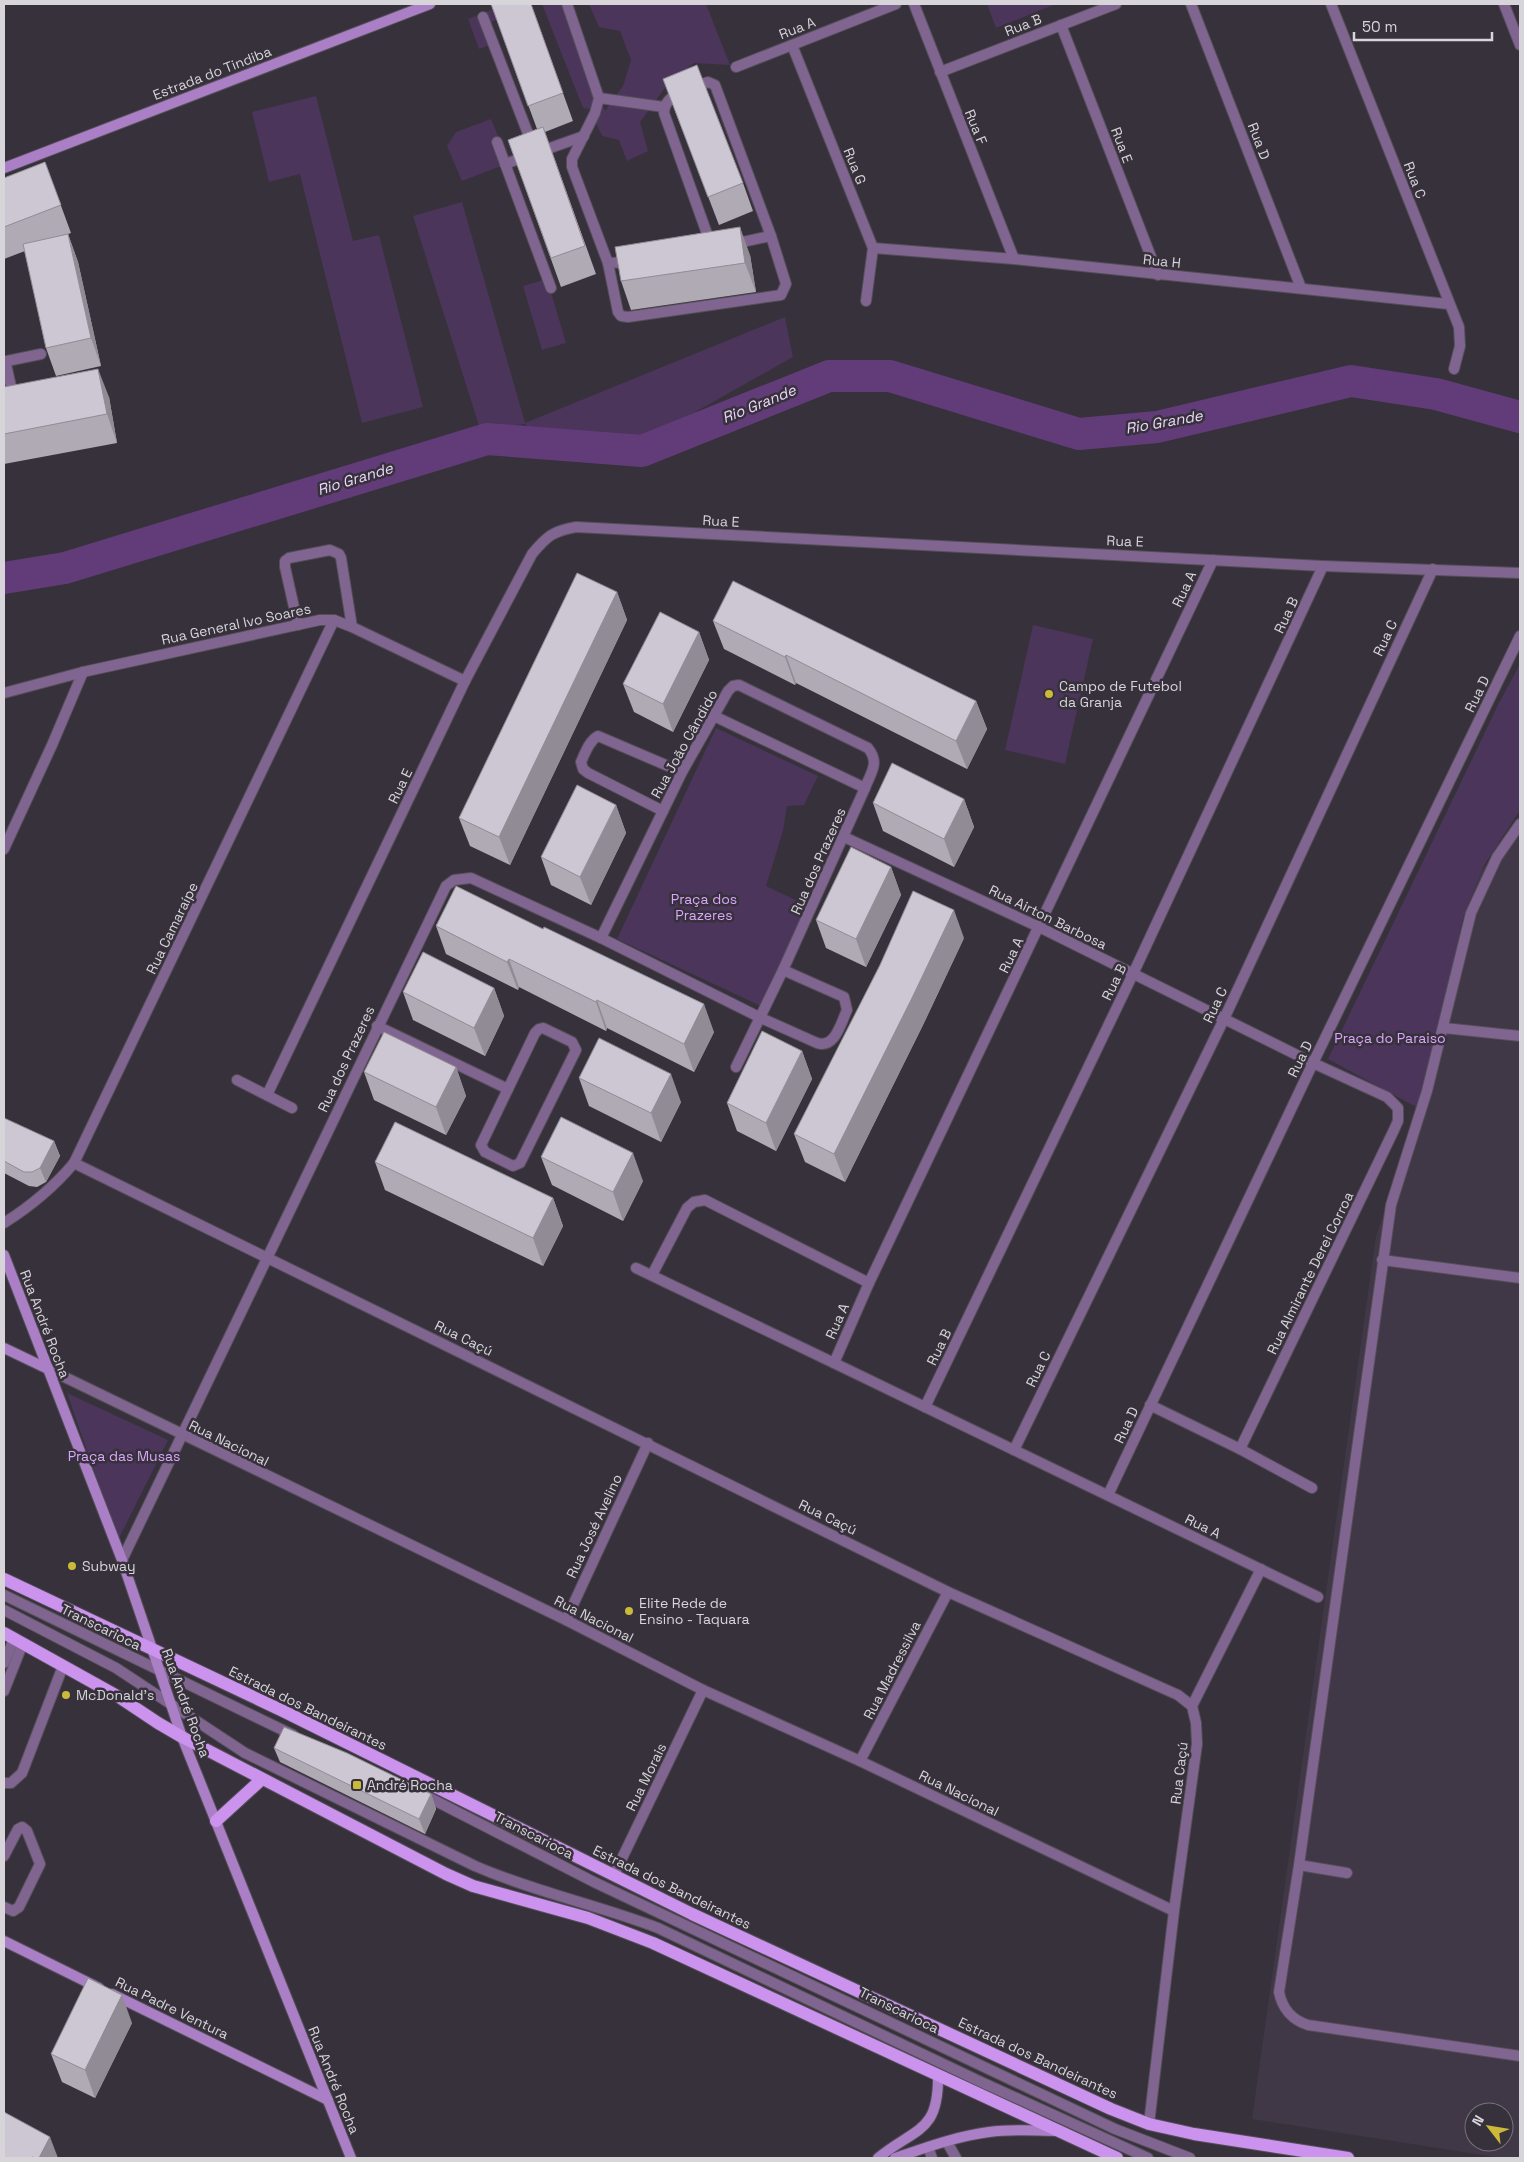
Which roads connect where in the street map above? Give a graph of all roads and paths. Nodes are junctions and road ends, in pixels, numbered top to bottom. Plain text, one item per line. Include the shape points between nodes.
1 (430, 4) edge
2 (567, 4) edge
3 (896, 4) edge
4 (914, 4) edge
5 (1116, 4) edge
6 (1191, 4) edge
7 (1331, 4) edge
8 (1504, 4) edge
9 (483, 17) dead end
10 (1061, 25) junction
11 (792, 45) junction
12 (1520, 45) edge
13 (736, 66) dead end
14 (940, 72) junction
15 (599, 98) junction
16 (664, 106) junction
17 (584, 136) junction
18 (497, 142) dead end
19 (536, 153) junction
20 (505, 164) junction
21 (4, 168) edge
22 (771, 236) junction
23 (873, 248) junction
24 (643, 259) edge
25 (1014, 259) junction
26 (608, 263) junction
27 (1158, 275) junction
28 (551, 288) dead end
29 (1300, 288) junction
30 (866, 301) dead end
31 (1448, 304) junction
32 (41, 354) edge
33 (1454, 369) dead end
34 (4, 403) edge
35 (1214, 560) junction
36 (1324, 566) junction
37 (1433, 569) junction
38 (1520, 572) edge
39 (334, 620) junction
40 (298, 624) junction
41 (352, 627) junction
42 (1520, 636) edge
43 (83, 672) junction
44 (465, 681) junction
45 (4, 693) edge
46 (714, 716) junction
47 (875, 762) joint
48 (682, 772) junction
49 (865, 788) junction
50 (663, 811) junction
51 (1520, 824) edge
52 (844, 837) junction
53 (4, 849) edge
54 (1039, 927) junction
55 (601, 938) junction
56 (783, 970) junction
57 (1133, 974) junction
58 (761, 1018) junction
59 (1224, 1019) junction
60 (377, 1026) junction
61 (1444, 1028) junction
62 (1520, 1036) edge
63 (1313, 1063) junction
64 (736, 1067) dead end
65 (237, 1080) dead end
66 (508, 1090) junction
67 (267, 1095) junction
68 (292, 1108) dead end
69 (1398, 1108) joint
70 (74, 1163) junction
71 (4, 1223) edge
72 (4, 1255) edge
73 (268, 1258) junction
74 (1382, 1260) junction
75 (636, 1268) dead end
76 (652, 1275) junction
77 (1520, 1278) edge
78 (869, 1283) junction
79 (4, 1348) edge
80 (834, 1362) junction
81 (48, 1369) junction
82 (1150, 1406) junction
83 (925, 1407) junction
84 (183, 1436) junction
85 (648, 1444) junction
86 (1240, 1449) junction
87 (1014, 1450) junction
88 (1312, 1488) dead end
89 (1108, 1495) junction
90 (122, 1560) junction
91 (1261, 1570) junction
92 (4, 1579) edge
93 (948, 1592) junction
94 (4, 1595) edge
95 (1318, 1596) dead end
96 (4, 1610) edge
97 (566, 1620) junction
98 (10, 1639) edge
99 (152, 1649) junction
100 (4, 1663) edge
101 (63, 1666) junction
102 (159, 1671) junction
103 (703, 1690) junction
104 (4, 1691) edge
105 (170, 1704) junction
106 (1192, 1706) junction
107 (182, 1737) junction
108 (301, 1738) edge
109 (860, 1761) junction
110 (262, 1780) junction
111 (4, 1783) edge
112 (413, 1789) edge
113 (216, 1821) junction
114 (4, 1856) edge
115 (1299, 1865) junction
116 (1347, 1873) dead end
117 (614, 1875) junction
118 (4, 1907) edge
119 (1174, 1911) junction
120 (4, 1940) edge
121 (1520, 2056) edge
122 (938, 2076) junction
123 (328, 2100) junction
124 (1148, 2124) junction
125 (1056, 2130) junction
126 (947, 2142) junction
127 (928, 2147) junction
128 (1307, 2155) edge
129 (351, 2158) edge
130 (878, 2158) edge
131 (895, 2158) edge
132 (932, 2158) edge
133 (956, 2158) edge
134 (1117, 2158) edge
135 (1148, 2158) edge
136 (1190, 2158) edge
137 (1348, 2158) edge

1 - 21 main road, Estrada do Tindiba
2 - 15 street
3 - 11 street, Rua A
4 - 14 street, Rua F
5 - 10 street, Rua B
6 - 29 street, Rua D
7 - 31 street, Rua C
8 - 12 street
9 - 19 street
10 - 14 street, Rua B
10 - 27 street, Rua E
11 - 13 street, Rua A
11 - 23 street, Rua G
14 - 25 street, Rua F
15 - 16 street
15 - 17 street via 596,113
16 - 22 street via 707,249
16 - 22 street via 672,96 708,82 715,85
17 - 19 street
17 - 26 street via 572,159 572,167
18 - 20 street
19 - 20 street
20 - 28 street
22 - 26 street via 786,284 781,295 621,316
23 - 25 street, Rua H
23 - 30 street, Rua G
24 - 26 street
25 - 27 street, Rua H
27 - 29 street, Rua H
29 - 31 street, Rua H
31 - 33 street, Rua C via 1459,328 1460,346
32 - 34 street via 7,361 14,400 11,405
35 - 36 street, Rua E
35 - 44 street, Rua E via 576,527 558,530 532,554
35 - 54 street, Rua A
36 - 37 street, Rua E
36 - 57 street, Rua B
37 - 38 street, Rua E
37 - 59 street, Rua C
39 - 40 street, Rua General Ivo Soares
39 - 41 street, Rua General Ivo Soares
39 - 70 street, Rua Camaraípe
40 - 41 street via 286,562 289,558 330,550 341,558
40 - 43 street, Rua General Ivo Soares
41 - 44 street, Rua General Ivo Soares
42 - 63 street, Rua D
43 - 45 street, Rua General Ivo Soares
43 - 53 street
44 - 67 street, Rua E
46 - 47 street, Rua João Cândido via 728,691 739,685 868,748
46 - 48 street, Rua João Cândido
46 - 49 street
47 - 49 street, Rua dos Prazeres
48 - 50 street, Rua João Cândido
48 - 50 street via 598,736 593,739 581,762 588,773
49 - 52 street, Rua dos Prazeres
50 - 55 street, Rua João Cândido
51 - 61 street via 1497,857 1471,912
52 - 54 street, Rua Airton Barbosa
52 - 56 street, Rua dos Prazeres
54 - 57 street, Rua Airton Barbosa
54 - 78 street, Rua A
55 - 58 street, Rua dos Prazeres
55 - 60 street, Rua dos Prazeres via 470,878 454,880 441,894
56 - 58 street, Rua dos Prazeres
56 - 58 street, Rua dos Prazeres via 844,997 847,1010 833,1039 823,1045
57 - 59 street, Rua Airton Barbosa
57 - 83 street, Rua B
58 - 64 street, Rua dos Prazeres
59 - 63 street, Rua Airton Barbosa
59 - 87 street, Rua C
60 - 66 street
60 - 73 street, Rua dos Prazeres
61 - 62 street
61 - 74 street via 1391,1205
63 - 69 street, Rua Airton Barbosa via 1387,1097
63 - 82 street, Rua D
65 - 67 street
66 - 66 street via 539,1029 543,1028 575,1046 576,1050 520,1163 513,1166 485,1152 481,1145
67 - 68 street
69 - 86 street, Rua Almirante Derei Corroa via 1394,1132
70 - 71 street, Rua Camaraípe via 40,1199
70 - 73 street, Rua Caçú
72 - 81 main road, Rua André Rocha
73 - 84 street, Rua dos Prazeres
73 - 85 street, Rua Caçú
74 - 77 street
74 - 115 street
75 - 76 street, Rua A
76 - 78 street via 687,1208 694,1202 705,1200
76 - 80 street, Rua A
78 - 80 street, Rua A
79 - 81 main road, Rua Nacional
80 - 83 street, Rua A
81 - 84 street, Rua Nacional
81 - 90 main road, Rua André Rocha
82 - 86 street
82 - 89 street, Rua D
83 - 87 street, Rua A
84 - 90 street, Rua dos Prazeres
84 - 97 street, Rua Nacional
85 - 93 street, Rua Caçú
85 - 97 street, Rua José Avelino
86 - 88 street
87 - 89 street, Rua A
89 - 91 street, Rua A
90 - 99 main road, Rua André Rocha
91 - 95 street, Rua A
91 - 106 street
92 - 99 main road, Estrada dos Bandeirantes
93 - 106 street, Rua Caçú via 1178,1695
93 - 109 street, Rua Madressilva
94 - 102 street, Transcarioca
96 - 105 street, Transcarioca via 116,1668
97 - 103 street, Rua Nacional
98 - 100 street
98 - 101 main road
98 - 104 street
99 - 102 main road, Rua André Rocha
99 - 117 main road, Estrada dos Bandeirantes
101 - 107 main road via 120,1696
101 - 111 street via 22,1773 11,1783
102 - 105 main road, Rua André Rocha
102 - 108 street, Transcarioca
103 - 109 street, Rua Nacional
103 - 117 street, Rua Morais
105 - 107 main road, Rua André Rocha
105 - 135 street, Transcarioca via 245,1752 476,1866 506,1879 658,1928
106 - 119 street, Rua Caçú via 1197,1744
107 - 110 main road
107 - 113 main road, Rua André Rocha
109 - 119 street, Rua Nacional
110 - 113 main road
110 - 122 main road via 473,1886 588,1918 653,1943
112 - 136 street, Transcarioca via 594,1882 1115,2129
113 - 123 main road, Rua André Rocha
114 - 118 street via 18,1829 22,1828 27,1831 40,1864 17,1910
115 - 116 street
115 - 121 street via 1280,1992 1281,2002 1299,2022 1308,2026
117 - 124 main road, Estrada dos Bandeirantes via 763,1948
119 - 124 street, Rua Caçú
120 - 123 main road, Rua Padre Ventura
122 - 125 main road
122 - 130 main road via 938,2097 929,2121
123 - 129 main road, Rua André Rocha
124 - 128 main road, Estrada dos Bandeirantes
125 - 126 main road via 988,2132
125 - 134 main road
126 - 127 main road
126 - 133 street
127 - 131 main road
127 - 132 street
128 - 137 main road, Estrada dos Bandeirantes

